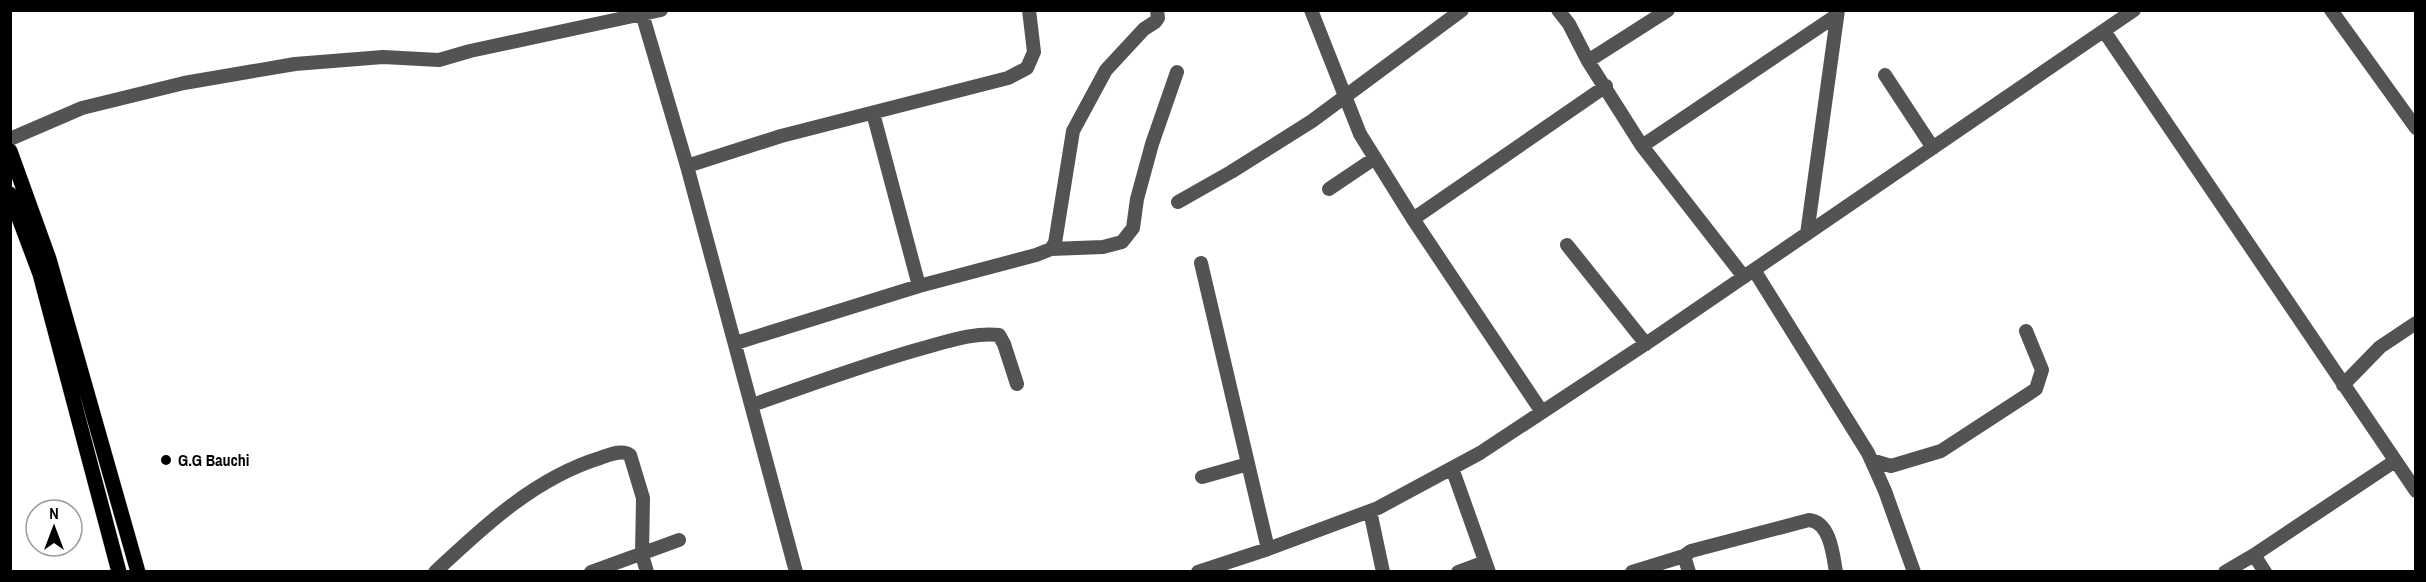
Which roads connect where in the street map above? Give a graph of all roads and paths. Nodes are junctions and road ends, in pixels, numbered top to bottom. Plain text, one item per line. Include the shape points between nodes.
1 (661, 10) edge
2 (1029, 10) edge
3 (1157, 10) edge
4 (1311, 10) edge
5 (1462, 10) edge
6 (1558, 10) edge
7 (1668, 10) edge
8 (2133, 10) edge
9 (2331, 10) edge
10 (641, 13) edge
11 (1837, 13) edge
12 (2115, 16) edge
13 (2104, 30) junction
14 (1588, 61) junction
15 (1177, 72) dead end
16 (1885, 75) dead end
17 (1606, 86) junction
18 (1345, 97) junction
19 (873, 112) junction
20 (2415, 128) edge
21 (10, 140) edge
22 (1642, 146) junction
23 (1933, 148) junction
24 (10, 151) edge
25 (1375, 158) junction
26 (687, 166) junction
27 (1329, 189) dead end
28 (10, 194) edge
29 (1178, 202) dead end
30 (1413, 219) junction
31 (1807, 234) junction
32 (1567, 245) dead end
33 (1051, 249) junction
34 (1201, 262) dead end
35 (1749, 274) junction
36 (919, 286) junction
37 (2415, 323) edge
38 (2026, 331) dead end
39 (736, 343) junction
40 (1646, 344) junction
41 (1017, 384) dead end
42 (2343, 385) junction
43 (752, 405) junction
44 (1542, 412) junction
45 (1871, 460) junction
46 (2395, 461) junction
47 (1248, 464) junction
48 (1452, 468) junction
49 (1202, 477) dead end
50 (2415, 491) edge
51 (1370, 511) junction
52 (679, 540) dead end
53 (1268, 549) junction
54 (642, 555) junction
55 (2254, 555) junction
56 (1684, 556) junction
57 (1487, 567) edge
58 (119, 572) edge
59 (138, 572) edge
60 (435, 572) edge
61 (591, 572) edge
62 (647, 572) edge
63 (796, 572) edge
64 (1198, 572) edge
65 (1383, 572) edge
66 (1458, 572) edge
67 (1632, 572) edge
68 (1689, 572) edge
69 (1836, 572) edge
70 (1914, 572) edge
71 (2225, 572) edge
72 (2265, 572) edge

1 - 10 street
2 - 19 street via 1034,52 1027,68 1008,78
3 - 33 street via 1155,22 1106,70 1073,130
4 - 18 street
5 - 18 street
6 - 14 street
7 - 14 street
8 - 12 street
9 - 20 street
10 - 21 street via 439,60 383,57 295,64 184,83 82,108
10 - 26 street
11 - 22 street
11 - 31 street
12 - 13 street
13 - 23 street
13 - 42 street
14 - 17 street
15 - 33 street via 1152,144 1133,228 1122,242 1103,247
16 - 23 street
17 - 22 street
17 - 30 street
18 - 25 street
18 - 29 street
19 - 26 street
19 - 36 street
22 - 35 street
23 - 31 street
24 - 59 main road via 49,259
25 - 27 street
25 - 30 street
26 - 39 street
28 - 58 main road via 40,274
30 - 44 street
31 - 35 street
32 - 40 street
33 - 36 street
34 - 47 street
35 - 40 street
35 - 45 street
36 - 39 street
37 - 42 street via 2380,347
38 - 45 street via 2042,370 2036,389 1941,451 1891,466
39 - 43 street
40 - 44 street
41 - 43 street via 1004,344 999,335 990,334 896,356
42 - 46 street
43 - 63 street
44 - 48 street
45 - 70 street
46 - 50 street
46 - 55 street
47 - 49 street
47 - 53 street
48 - 51 street
48 - 57 street
51 - 53 street
51 - 65 street
52 - 54 street
53 - 64 street
54 - 60 street via 643,498 630,455 623,452 579,464 522,497
54 - 61 street
54 - 62 street
55 - 71 street
55 - 72 street
56 - 67 street
56 - 68 street
56 - 69 street via 1809,520 1824,526
57 - 66 street

